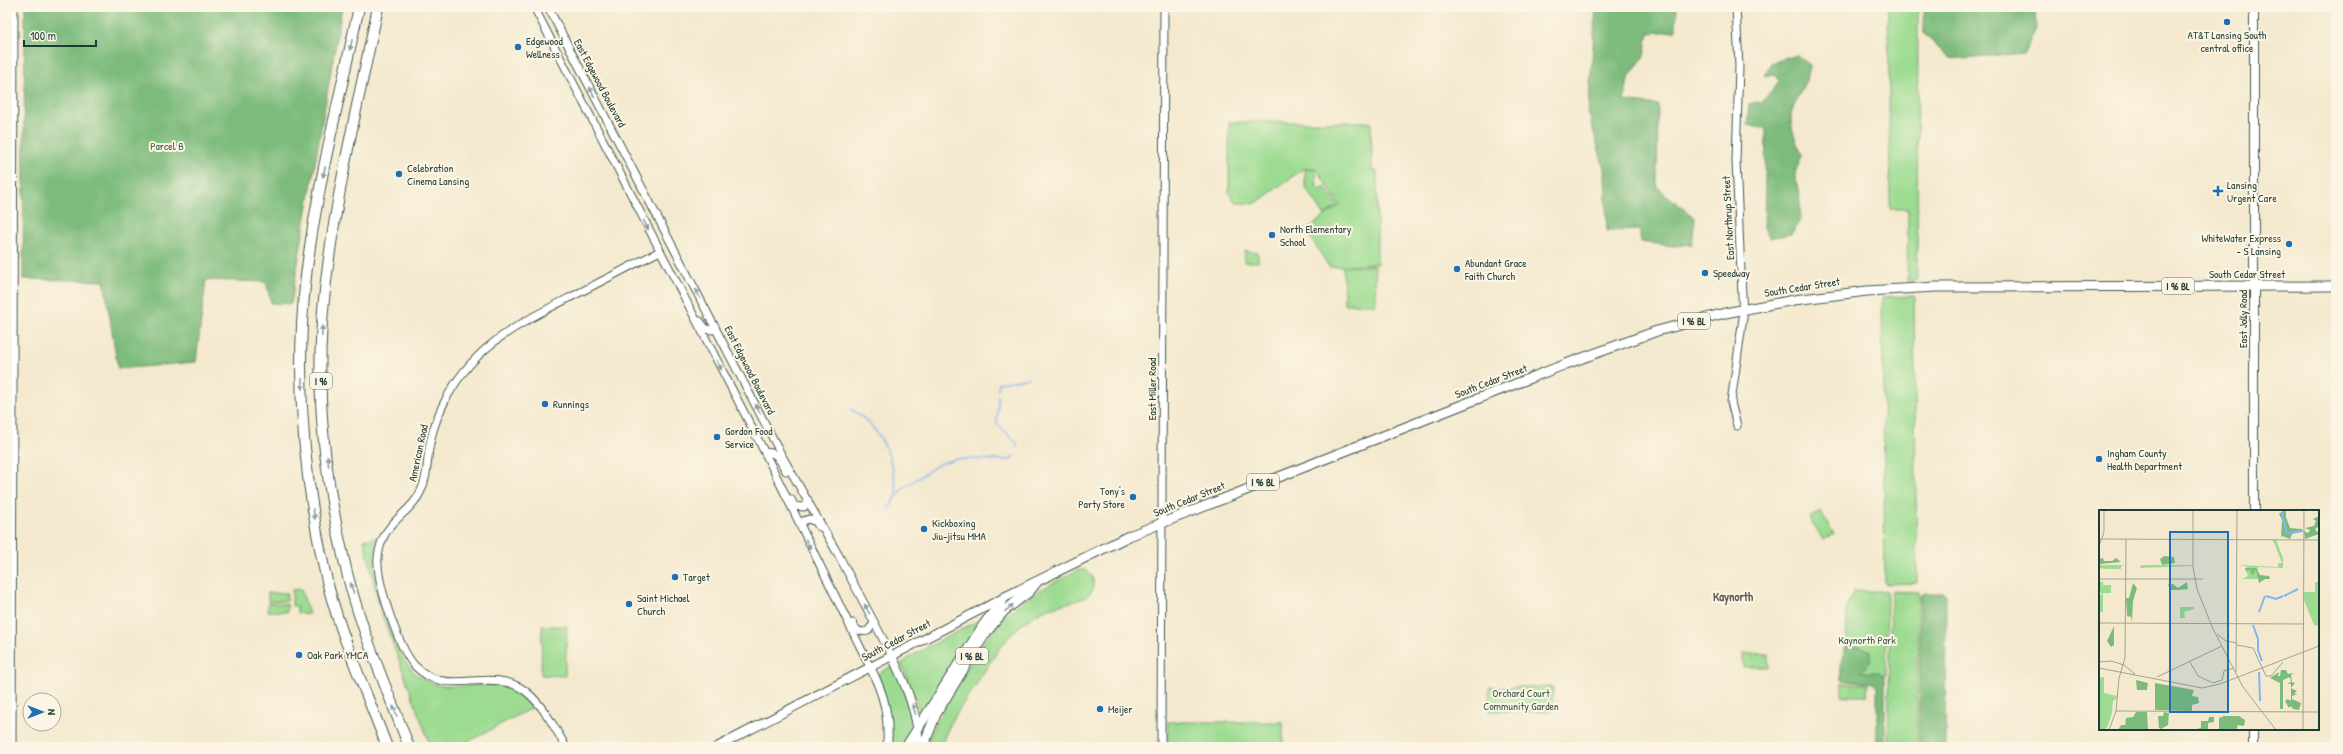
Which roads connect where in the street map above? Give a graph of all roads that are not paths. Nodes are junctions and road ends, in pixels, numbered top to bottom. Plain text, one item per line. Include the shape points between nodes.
1 (14, 7) edge
2 (359, 7) edge
3 (378, 7) edge
4 (534, 7) edge
5 (543, 7) edge
6 (548, 7) edge
7 (1164, 7) edge
8 (1736, 7) edge
9 (2254, 7) edge
10 (555, 21) junction
11 (590, 113) junction
12 (618, 140) junction
13 (604, 142) junction
14 (631, 165) junction
15 (628, 190) junction
16 (667, 234) junction
17 (660, 251) junction
18 (671, 274) junction
19 (2254, 286) junction
20 (2336, 286) edge
21 (1743, 309) junction
22 (715, 326) junction
23 (710, 347) junction
24 (744, 383) junction
25 (1737, 426) dead end
26 (765, 453) junction
27 (770, 464) junction
28 (801, 488) junction
29 (808, 500) junction
30 (2254, 510) edge
31 (1163, 522) junction
32 (800, 528) junction
33 (848, 573) junction
34 (1039, 579) junction
35 (826, 581) junction
36 (1005, 597) junction
37 (874, 623) junction
38 (892, 656) junction
39 (870, 667) junction
40 (919, 728) junction
41 (2253, 730) edge
42 (12, 747) edge
43 (388, 747) edge
44 (410, 747) edge
45 (566, 747) edge
46 (717, 747) edge
47 (887, 747) edge
48 (906, 747) edge
49 (919, 747) edge
50 (923, 747) edge
51 (1161, 747) edge
52 (2253, 747) edge

1 - 42 street
2 -> 43 highway, I 96 via 314,217 301,344 302,428 324,569 345,636
44 -> 3 highway, I 96 via 370,645 344,562 333,507 322,410 324,301 330,249
4 - 11 street
5 - 10 street via 548,17
6 - 10 street, East Edgewood Boulevard
7 - 31 street, East Miller Road
8 - 21 street, East Northrup Street via 1739,66 1736,161
9 - 19 main road, East Jolly Road
12 -> 10 street, East Edgewood Boulevard
11 - 12 street via 599,114 611,136
11 - 13 street
12 - 14 street, East Edgewood Boulevard
13 - 14 street via 611,148 623,170 628,171
13 - 15 street
14 - 16 street, East Edgewood Boulevard
15 - 16 street via 634,186 639,188 660,229
15 -> 17 street
22 -> 16 street, East Edgewood Boulevard
17 - 18 street
17 - 45 street, American Road via 515,326 475,358 455,383 440,411 432,434 420,494 391,525 379,549 378,566 383,590 401,644 416,666 430,677 448,682 493,679 516,685 535,700
18 - 22 street via 678,278 703,326 712,330
18 - 23 street
19 - 20 main road, South Cedar Street / I 96 BL
19 - 21 main road, South Cedar Street / I 96 BL via 1895,289 1816,296
19 - 30 main road, East Jolly Road
21 - 25 street, East Northrup Street via 1741,337 1731,391 1732,412
21 - 31 main road, South Cedar Street / I 96 BL via 1675,326 1605,349
22 - 24 street, East Edgewood Boulevard
23 - 24 street via 716,344 721,346 738,379
23 -> 26 street
28 -> 24 street, East Edgewood Boulevard
26 - 27 street
26 - 28 street via 775,454 793,482
27 - 29 street via 777,470 794,506 804,508
27 - 32 street
28 - 29 street, East Edgewood Boulevard
29 - 33 street, East Edgewood Boulevard
31 - 34 main road, South Cedar Street / I 96 BL
31 - 51 street, East Miller Road
32 - 33 street via 805,519 816,522 839,564
32 -> 35 street
37 -> 33 street, East Edgewood Boulevard
34 - 36 main road, South Cedar Street / I 96 BL
50 -> 34 main road, I 96 BL via 936,714 988,630 1008,608 1029,592
35 - 37 street via 836,591 855,628 859,631 868,631
35 - 39 street
36 - 38 main road, South Cedar Street
36 - 40 main road, I 96 BL via 984,624
37 - 38 street, East Edgewood Boulevard
38 - 39 main road, South Cedar Street
40 -> 38 main road, East Edgewood Boulevard via 911,699
39 - 46 main road, South Cedar Street
39 - 47 main road via 886,705
40 - 48 main road, I 96 BL
40 - 49 main road, East Edgewood Boulevard
41 - 52 main road

